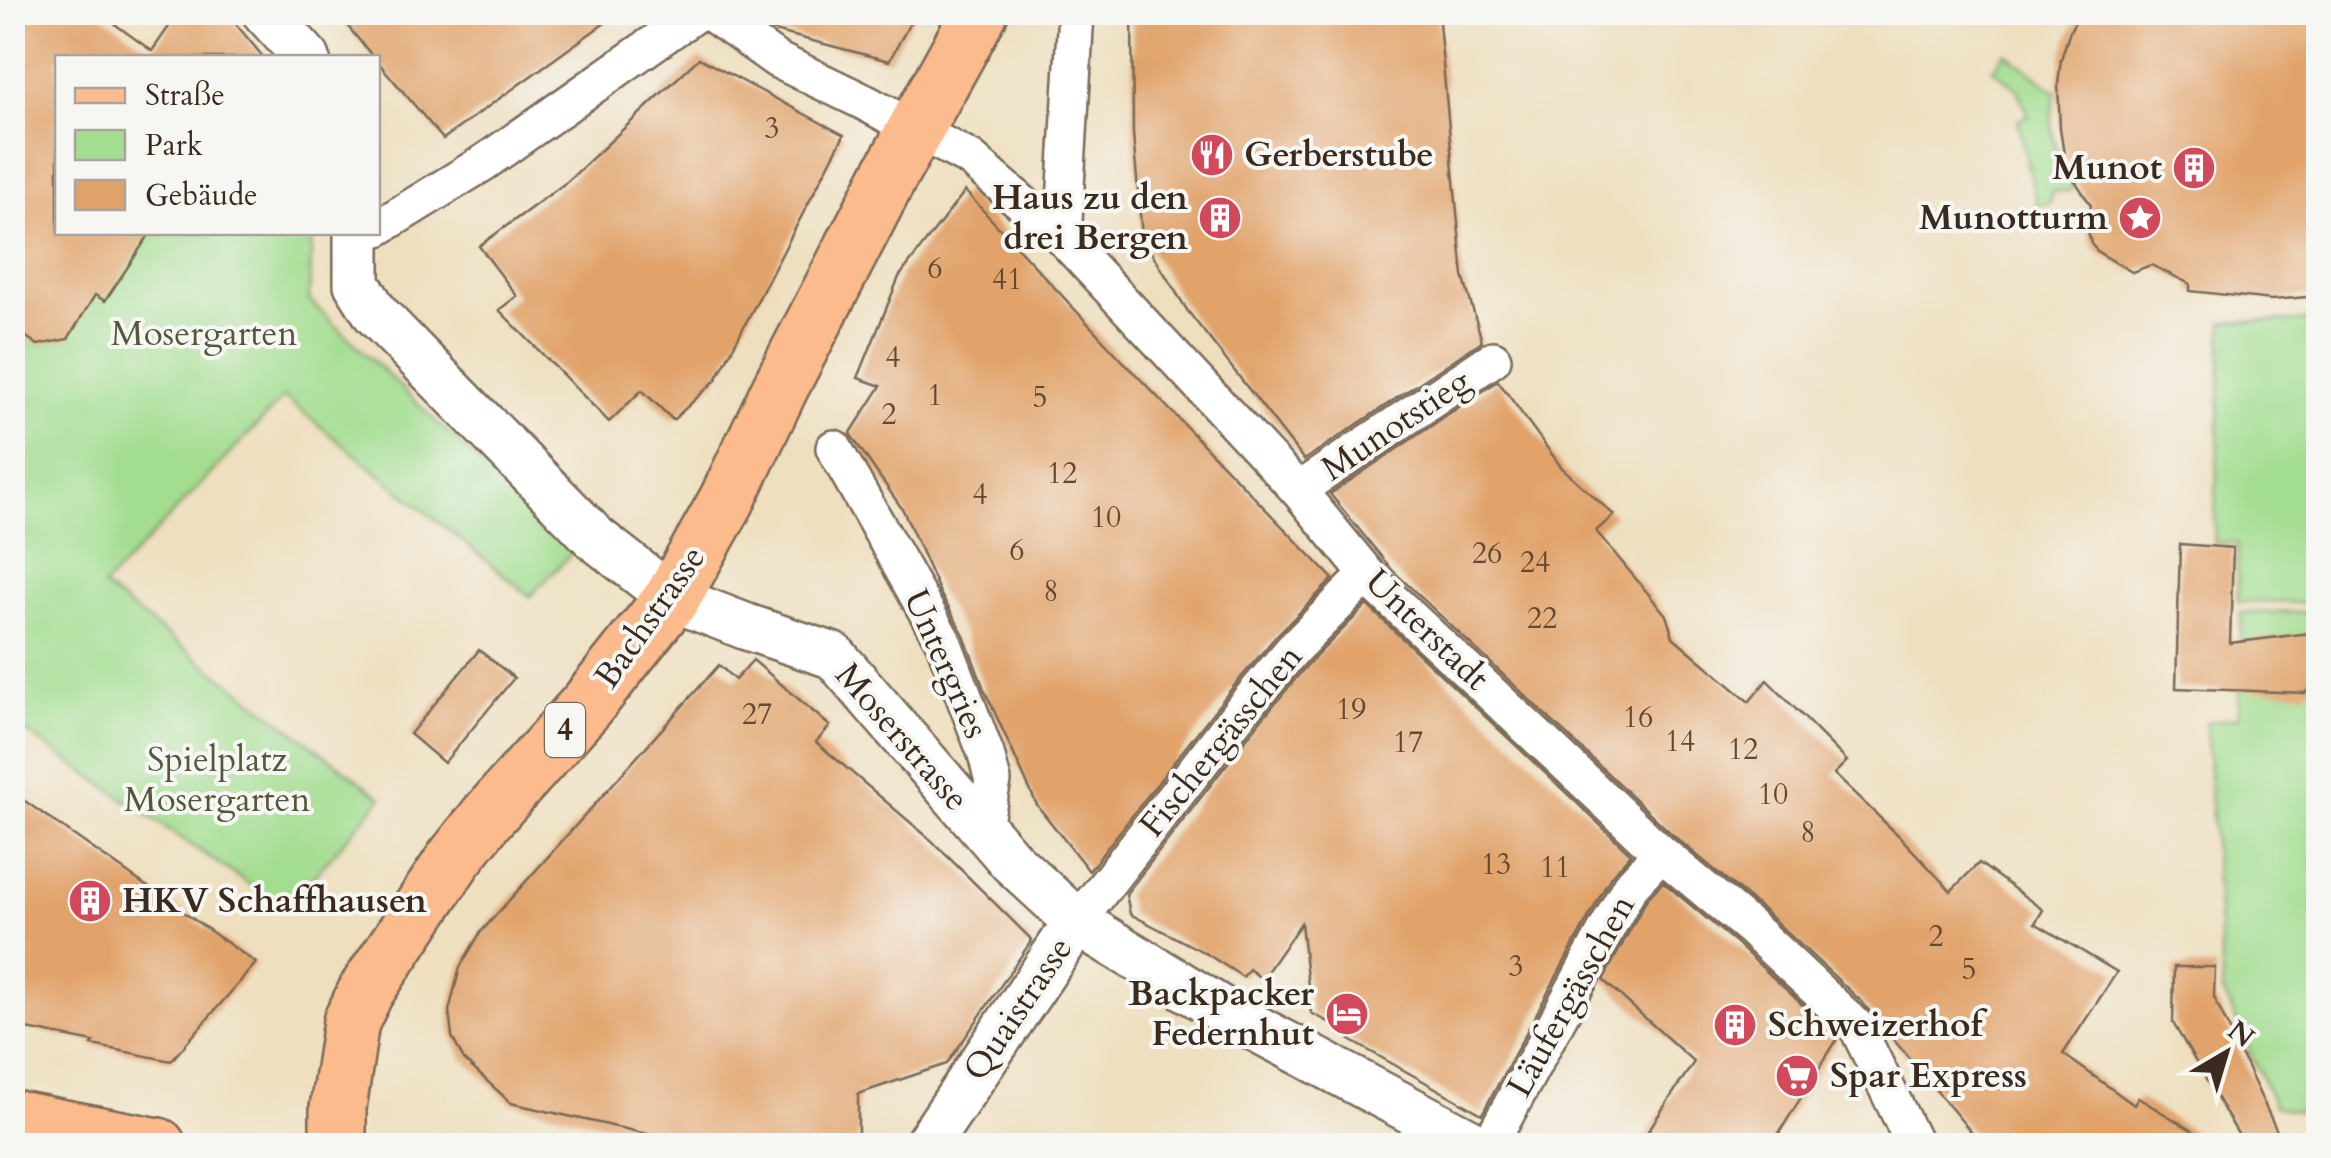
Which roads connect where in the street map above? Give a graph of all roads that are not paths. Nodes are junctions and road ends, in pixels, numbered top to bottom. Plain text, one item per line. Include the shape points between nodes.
1 (265, 12) edge
2 (698, 12) edge
3 (709, 12) edge
4 (980, 12) edge
5 (1076, 12) edge
6 (305, 55) edge
7 (916, 130) junction
8 (380, 223) edge
9 (364, 235) edge
10 (1063, 238) junction
11 (1492, 359) dead end
12 (834, 448) dead end
13 (1298, 490) junction
14 (1377, 586) junction
15 (672, 598) junction
16 (982, 830) junction
17 (1661, 853) junction
18 (1077, 922) junction
19 (12, 1118) edge
20 (158, 1146) edge
21 (338, 1146) edge
22 (926, 1146) edge
23 (1478, 1146) edge
24 (1490, 1146) edge
25 (1915, 1146) edge

1 - 6 street
2 - 8 street via 485,162
3 - 7 street, Unterstadt via 776,60
4 - 7 main road, Bachstrasse / 4
5 - 10 street
7 - 10 street, Unterstadt via 971,159
7 - 15 main road, Bachstrasse / 4
9 - 15 street, Moserstrasse via 357,284 376,314 595,538
10 - 13 street, Unterstadt
11 - 13 street, Munotstieg
12 - 16 street, Untergries via 944,641 993,781
13 - 14 street, Unterstadt
14 - 17 street, Unterstadt
14 - 18 street, Fischergässchen via 1363,579 1292,649
15 - 16 street, Moserstrasse via 834,656
15 - 21 main road, Bachstrasse / 4 via 465,845 366,991 350,1022
16 - 18 street, Moserstrasse
17 - 24 street, Läufergässchen via 1630,886
17 - 25 street, Unterstadt via 1857,1027
18 - 22 street, Quaistrasse
18 - 23 street, Moserstrasse via 1218,1007
19 - 20 main road

